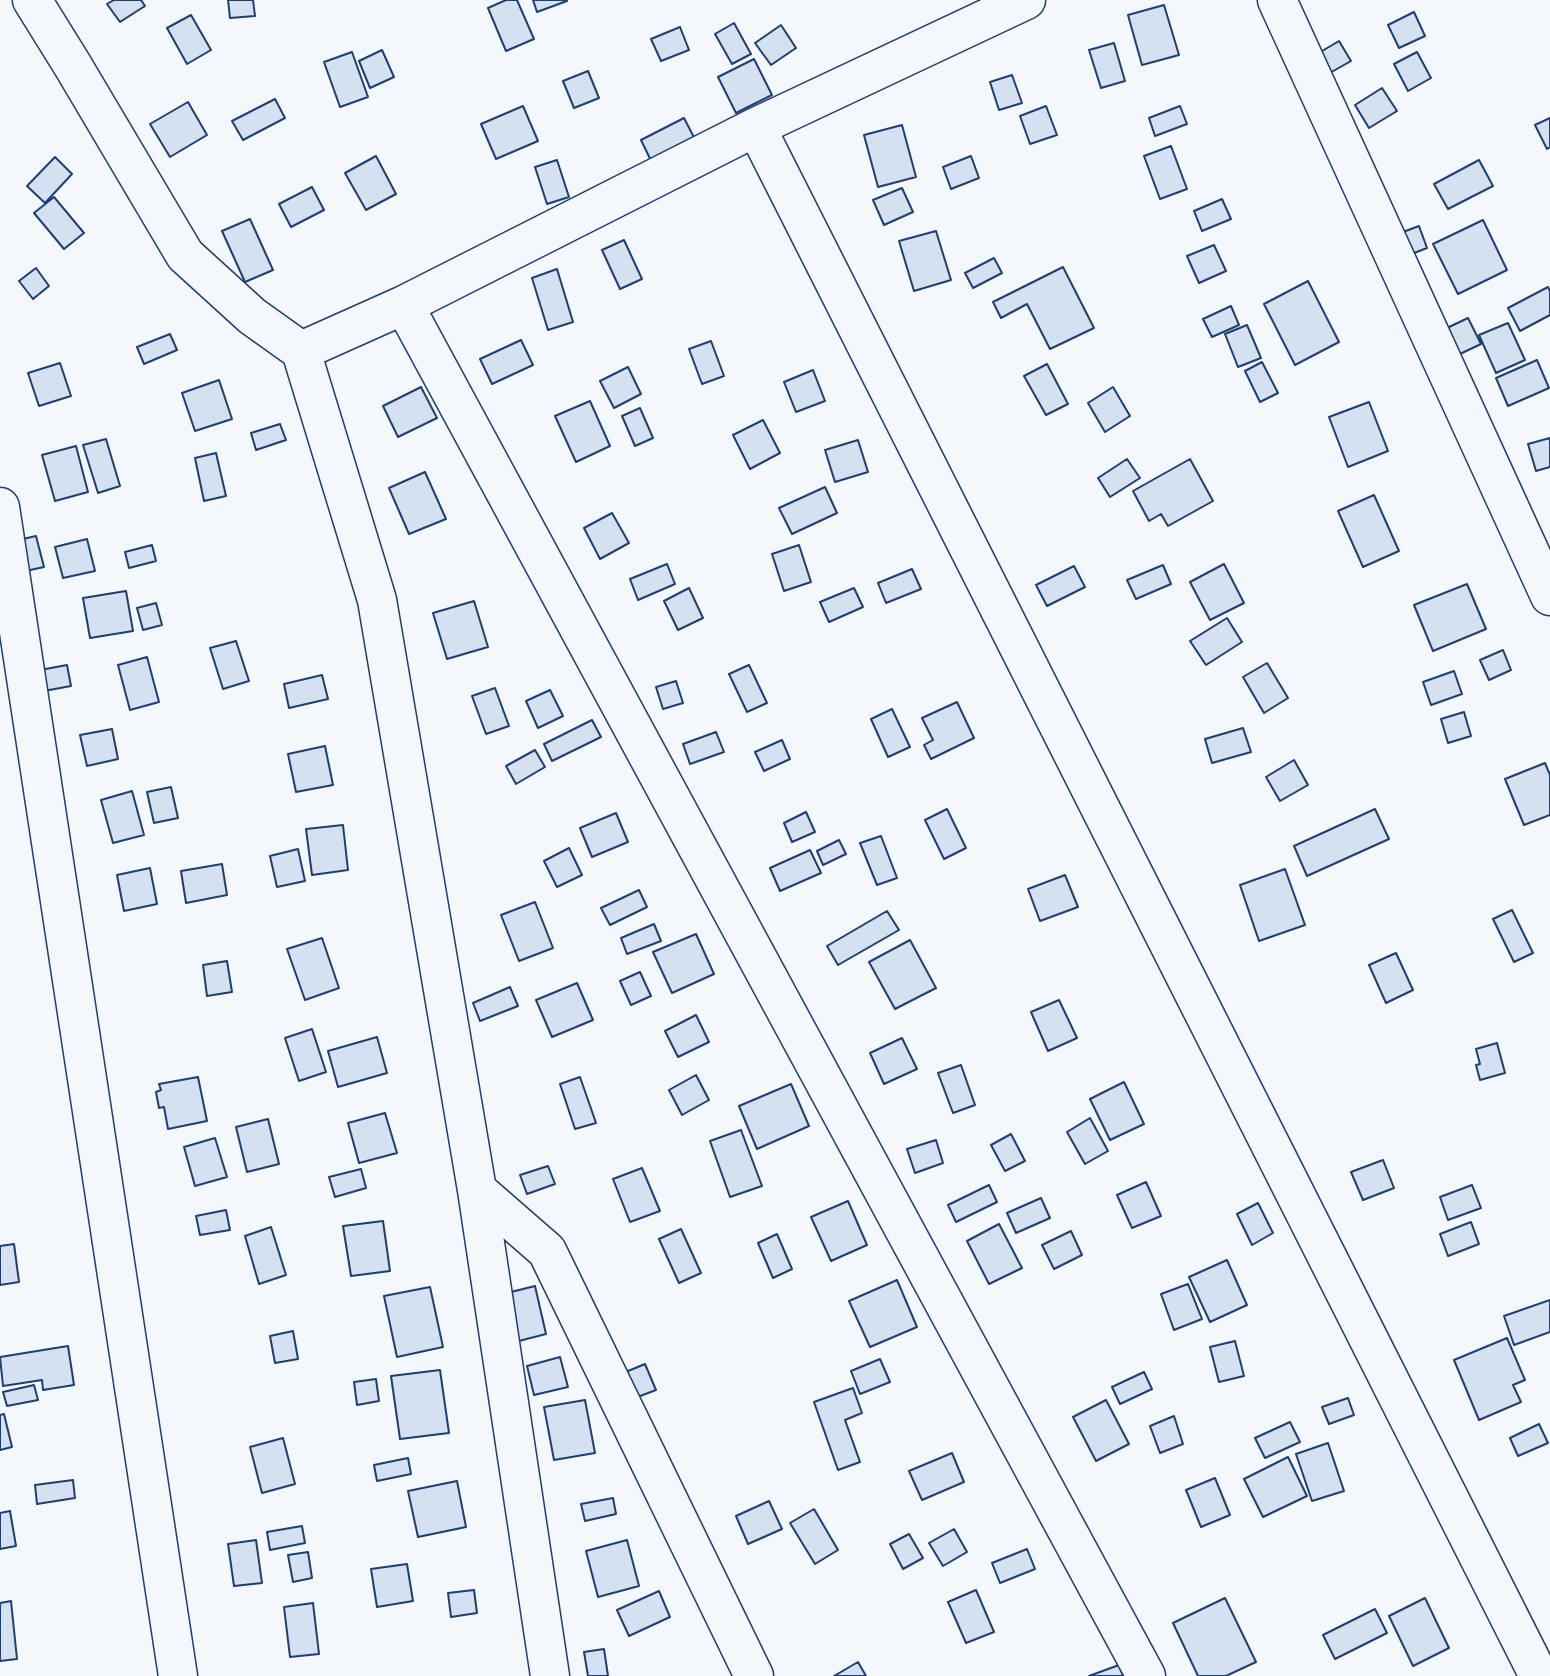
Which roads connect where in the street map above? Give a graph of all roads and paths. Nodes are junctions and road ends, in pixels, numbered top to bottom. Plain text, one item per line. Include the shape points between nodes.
1 (32, 0) edge
2 (1026, 0) edge
3 (1277, 0) edge
4 (756, 127) junction
5 (404, 305) junction
6 (300, 351) junction
7 (0, 507) edge
8 (1550, 596) edge
9 (477, 1190) junction
10 (178, 1676) edge
11 (550, 1676) edge
12 (754, 1676) edge
13 (1146, 1676) edge
14 (1539, 1676) edge

1 - 6 street via 185,255 252,316
2 - 4 street
3 - 8 street
4 - 5 street
4 - 14 street
5 - 6 street
5 - 13 street
6 - 9 street via 377,600
7 - 10 street
9 - 11 street
9 - 12 street via 547,1251

